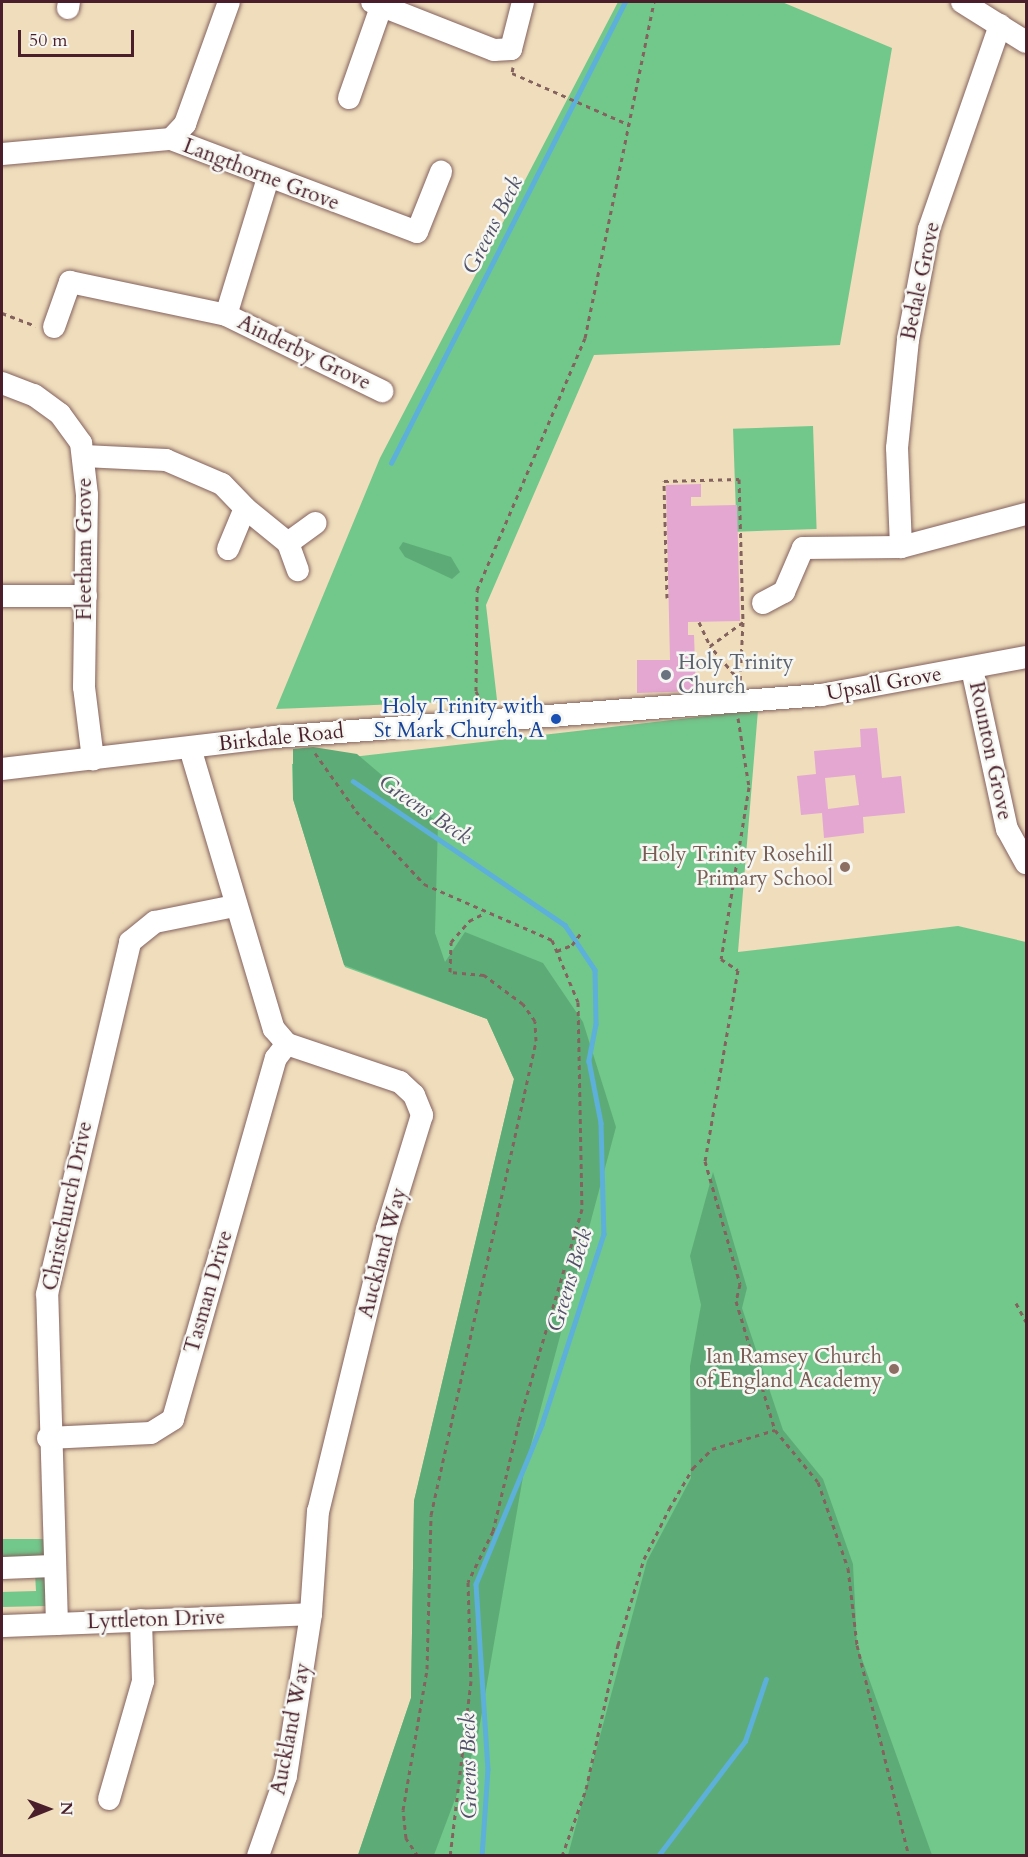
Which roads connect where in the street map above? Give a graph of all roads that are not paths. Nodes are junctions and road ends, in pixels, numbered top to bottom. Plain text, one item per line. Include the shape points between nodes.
1 (229, 2) edge
2 (523, 2) edge
3 (962, 2) edge
4 (377, 4) edge
5 (1000, 25) junction
6 (1026, 42) edge
7 (349, 98) dead end
8 (171, 139) junction
9 (2, 154) edge
10 (441, 172) dead end
11 (268, 178) junction
12 (226, 315) junction
13 (54, 327) road end
14 (2, 383) edge
15 (382, 391) dead end
16 (84, 456) junction
17 (245, 508) junction
18 (1026, 514) edge
19 (316, 523) dead end
20 (288, 543) junction
21 (901, 547) junction
22 (228, 549) dead end
23 (298, 570) dead end
24 (2, 596) edge
25 (86, 596) junction
26 (763, 603) dead end
27 (1026, 657) edge
28 (972, 669) junction
29 (740, 696) joint
30 (190, 748) junction
31 (93, 759) junction
32 (2, 769) edge
33 (1026, 863) edge
34 (234, 906) junction
35 (287, 1044) junction
36 (48, 1438) junction
37 (54, 1566) junction
38 (2, 1568) edge
39 (311, 1614) junction
40 (141, 1620) junction
41 (57, 1624) junction
42 (2, 1626) edge
43 (110, 1799) dead end
44 (258, 1856) edge

1 - 8 street via 185,124
2 - 4 street via 512,58
3 - 5 street
4 - 7 street via 355,58
5 - 6 street
5 - 21 street, Bedale Grove via 930,230 908,340 897,448
8 - 9 street, Langthorne Grove
8 - 11 street, Langthorne Grove
10 - 11 street, Langthorne Grove via 417,232
11 - 12 street, Ainderby Grove
12 - 13 street, Ainderby Grove via 70,282
12 - 15 street, Ainderby Grove
14 - 16 street, Fleetham Grove via 34,395 60,414 74,429
16 - 17 street via 166,460 222,484
16 - 25 street, Fleetham Grove
17 - 20 street
17 - 22 street
18 - 21 street
19 - 20 street
20 - 23 street
21 - 26 street via 800,550 784,592
24 - 25 street
25 - 31 street, Fleetham Grove via 84,687
27 - 28 street, Upsall Grove
28 - 29 street, Upsall Grove via 821,695
28 - 33 street, Rounton Grove via 1007,829
29 - 30 street, Birkdale Road
30 - 31 street, Birkdale Road
30 - 34 street
31 - 32 street, Birkdale Road
34 - 35 street via 265,1012
34 - 36 street, Christchurch Drive via 154,922 130,942 47,1294
35 - 36 street, Tasman Drive via 276,1058 173,1419 151,1433
35 - 39 street, Auckland Way via 400,1082 414,1095 422,1115 387,1229 318,1511
36 - 37 street, Christchurch Drive
37 - 38 street
37 - 41 street, Christchurch Drive
39 - 40 street, Lyttleton Drive
39 - 44 street, Auckland Way via 286,1776
40 - 41 street, Lyttleton Drive
40 - 43 street via 143,1681
41 - 42 street, Lyttleton Drive

